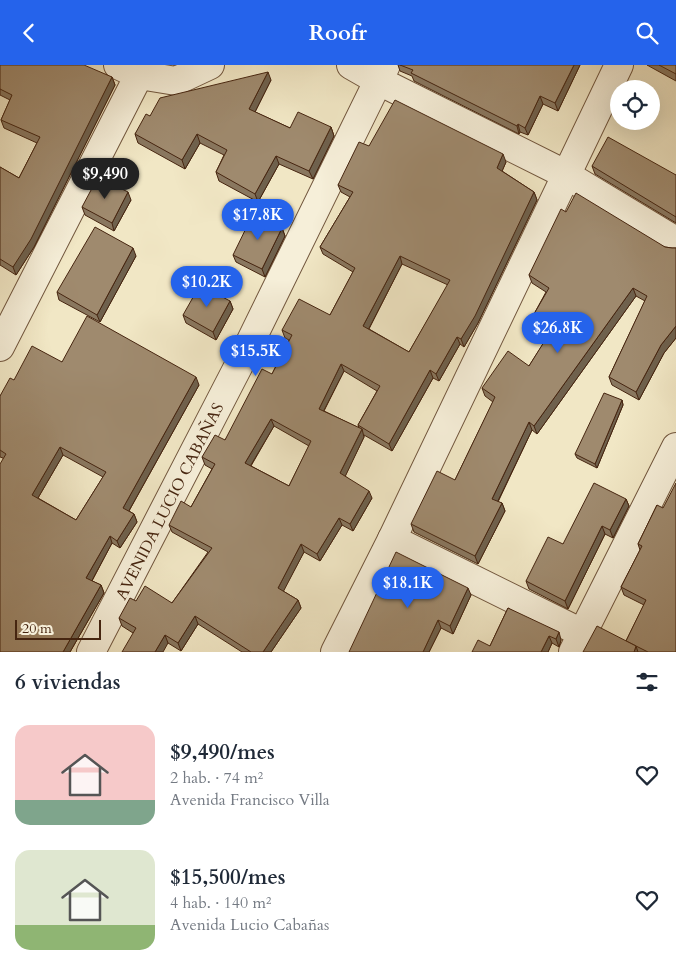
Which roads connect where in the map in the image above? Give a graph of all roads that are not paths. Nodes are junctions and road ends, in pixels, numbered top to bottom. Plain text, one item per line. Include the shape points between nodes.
1 (210, 65) edge
2 (351, 65) edge
3 (619, 65) edge
4 (129, 70) edge
5 (382, 73) edge
6 (565, 174) junction
7 (676, 241) edge
8 (0, 347) edge
9 (676, 447) edge
10 (392, 539) junction
11 (577, 642) edge
12 (91, 652) edge
13 (335, 652) edge

1 - 4 street via 176,81
2 - 5 street
3 - 6 street
4 - 8 street
5 - 6 street
5 - 12 street, AVENIDA LUCIO CABAÑAS via 240,363
6 - 7 street
6 - 10 street
9 - 11 street
10 - 11 street
10 - 13 street

